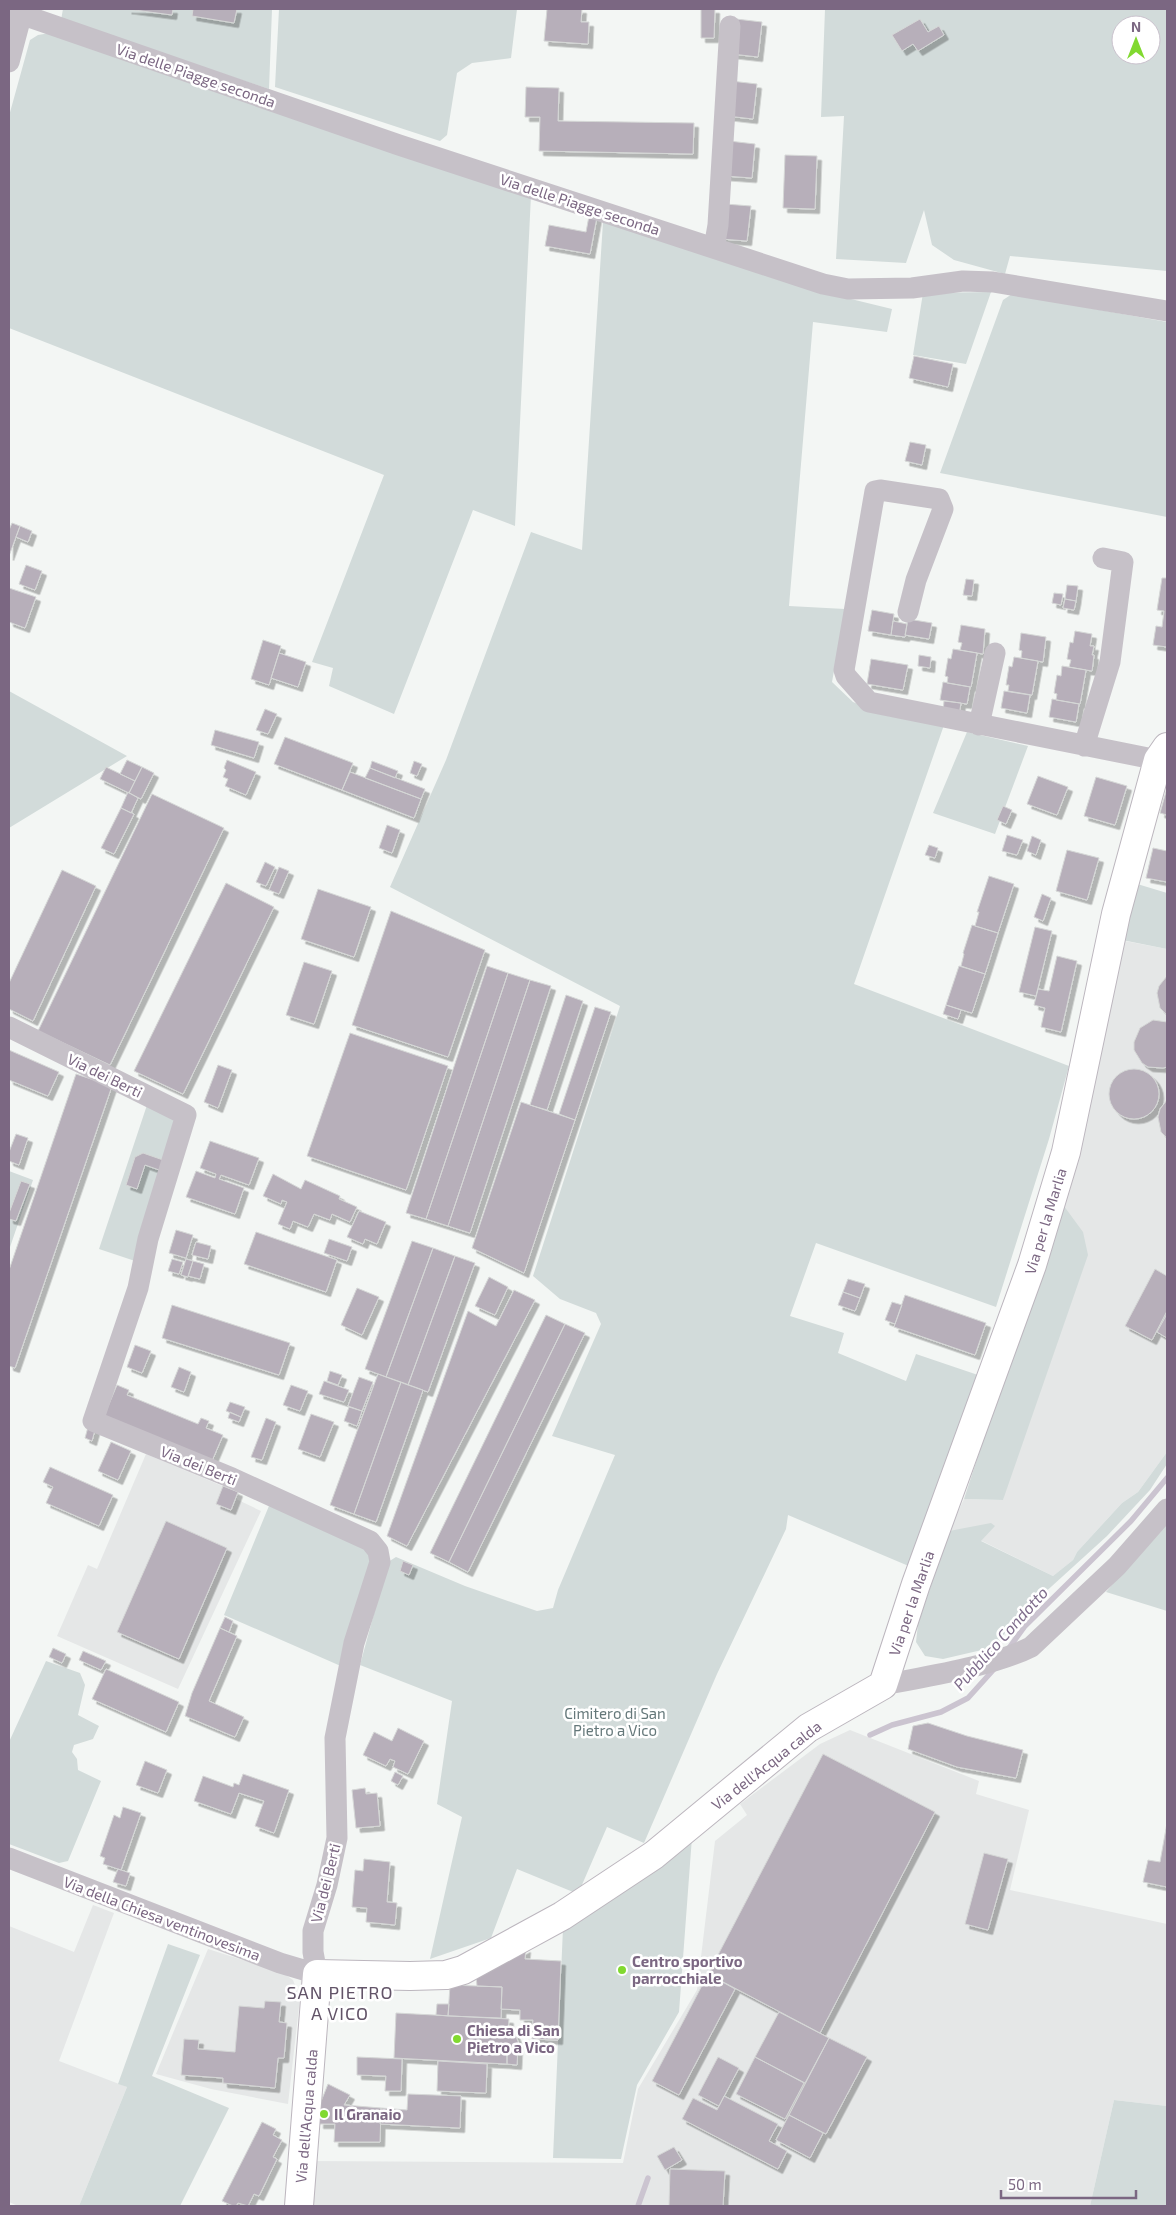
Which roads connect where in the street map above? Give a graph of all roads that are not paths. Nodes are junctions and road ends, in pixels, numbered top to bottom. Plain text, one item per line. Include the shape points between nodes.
1 (18, 11) edge
2 (730, 26) dead end
3 (9, 62) edge
4 (714, 248) junction
5 (1167, 311) edge
6 (1103, 558) dead end
7 (908, 612) dead end
8 (995, 653) dead end
9 (979, 725) junction
10 (1084, 746) junction
11 (1163, 753) edge
12 (9, 1027) edge
13 (1167, 1509) edge
14 (883, 1685) junction
15 (9, 1858) edge
16 (317, 1974) junction
17 (370, 1976) junction
18 (313, 2025) junction
19 (299, 2206) edge

1 - 3 street
1 - 4 street, Via delle Piagge seconda via 408,148
2 - 4 street
4 - 5 street, Via delle Piagge seconda via 823,284 848,289 993,282
6 - 10 street via 1123,562 1110,662
7 - 9 street via 916,580 943,508 939,499 875,491 844,670 846,676 869,702 877,705
8 - 9 street
9 - 10 street
10 - 11 street
11 - 14 street, Via per la Marlia via 1116,914 1066,1152 1032,1266 916,1584
12 - 16 street, Via dei Berti via 186,1115 148,1239 138,1288 93,1421 232,1478 370,1541 378,1551 380,1562 354,1643 335,1738 337,1838 328,1886 313,1931
13 - 14 street, Via dell'Acqua calda via 1118,1566 1030,1647 988,1662
14 - 17 street, Via dell'Acqua calda via 808,1728 654,1855 562,1916 463,1970 446,1975
15 - 16 street, Via della Chiesa ventinovesima
16 - 17 street, Via dell'Acqua calda
16 - 18 street, Via dell'Acqua calda
17 - 18 street, Via dell'Acqua calda via 341,1988 325,2004
18 - 19 street, Via dell'Acqua calda

